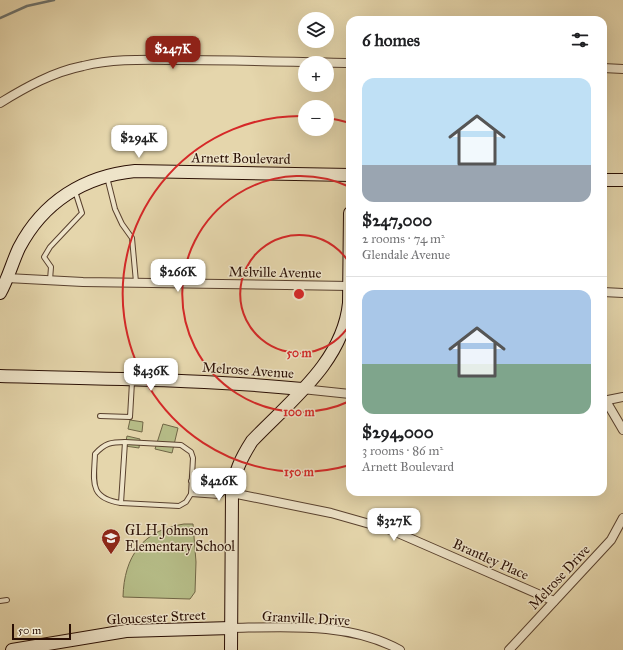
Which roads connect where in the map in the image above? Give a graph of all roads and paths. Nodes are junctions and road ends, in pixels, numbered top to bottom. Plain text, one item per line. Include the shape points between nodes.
1 (346, 63) edge
2 (607, 68) edge
3 (623, 69) edge
4 (0, 103) edge
5 (107, 175) junction
6 (346, 175) edge
7 (607, 180) edge
8 (623, 180) edge
9 (74, 189) junction
10 (7, 278) junction
11 (50, 280) junction
12 (136, 282) junction
13 (346, 286) edge
14 (607, 292) edge
15 (0, 293) edge
16 (623, 293) edge
17 (346, 321) edge
18 (0, 376) edge
19 (132, 379) junction
20 (302, 389) junction
21 (346, 394) edge
22 (623, 397) edge
23 (607, 401) edge
24 (607, 404) edge
25 (100, 416) dead end
26 (623, 430) edge
27 (125, 442) junction
28 (192, 481) junction
29 (228, 492) junction
30 (191, 494) junction
31 (121, 503) junction
32 (622, 521) edge
33 (7, 600) dead end
34 (0, 601) edge
35 (554, 601) junction
36 (231, 628) junction
37 (12, 650) edge
38 (231, 650) edge
39 (400, 650) edge
40 (509, 650) edge

1 - 4 street via 182,60 101,62 54,75
2 - 3 street
5 - 6 street, Arnett Boulevard via 135,171
5 - 9 street, Arnett Boulevard
5 - 12 lane via 115,209 132,238
7 - 8 street
9 - 10 street, Arnett Boulevard via 56,201 34,223 18,250
9 - 11 lane via 82,213 44,257 50,267
10 - 11 street, Melville Avenue
10 - 15 street, Arnett Boulevard
11 - 12 street, Melville Avenue
12 - 13 street, Melville Avenue
14 - 16 street
17 - 20 street via 341,338 327,362
18 - 19 street, Melrose Avenue
19 - 20 street, Melrose Avenue
19 - 25 lane via 130,416
20 - 21 street, Melrose Avenue
20 - 29 street via 252,441 237,468
22 - 23 street
24 - 26 street
27 - 28 lane via 181,445 191,452 193,458
27 - 31 lane
27 - 31 lane via 110,442 95,454 94,486 107,501
28 - 29 lane via 221,485
28 - 30 lane
29 - 30 lane via 219,496
29 - 35 street, Brantley Place via 331,513 391,530
29 - 36 street
30 - 31 lane via 180,506
32 - 35 street, Melrose Drive via 611,540
33 - 34 lane
35 - 40 street, Melrose Drive
36 - 37 street, Gloucester Street via 126,631
36 - 38 street
36 - 39 street, Granville Drive via 334,630 366,636

